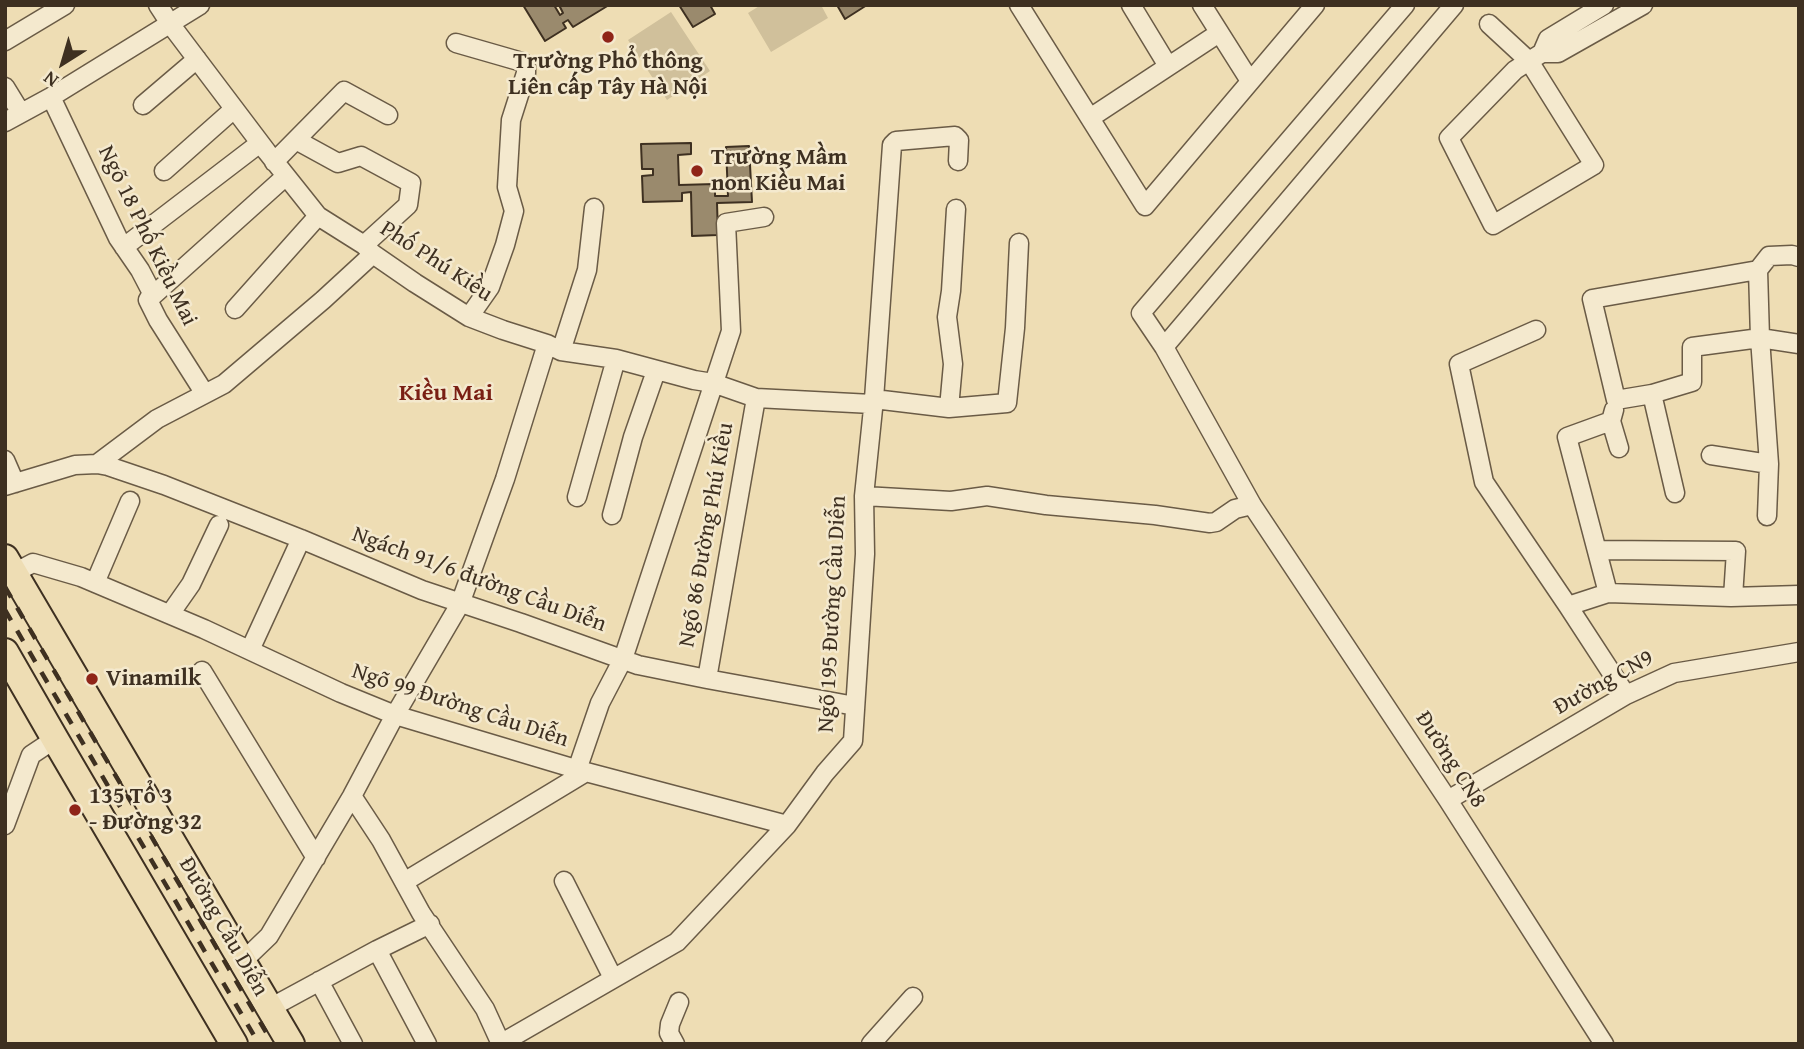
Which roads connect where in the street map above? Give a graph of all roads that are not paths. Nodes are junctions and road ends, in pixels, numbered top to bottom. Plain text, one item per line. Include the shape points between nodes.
1 (65, 5) edge
2 (158, 5) edge
3 (200, 5) edge
4 (1019, 5) edge
5 (1131, 5) edge
6 (1202, 5) edge
7 (1315, 5) edge
8 (1405, 5) edge
9 (1454, 5) edge
10 (1604, 5) edge
11 (1643, 5) edge
12 (1489, 24) dead end
13 (171, 25) junction
14 (1219, 33) junction
15 (7, 36) edge
16 (456, 43) dead end
17 (1535, 57) junction
18 (197, 59) junction
19 (1168, 66) junction
20 (1250, 81) junction
21 (5, 87) edge
22 (51, 97) junction
23 (143, 105) dead end
24 (234, 109) junction
25 (21, 113) junction
26 (388, 115) dead end
27 (1090, 118) junction
28 (5, 122) edge
29 (296, 140) junction
30 (260, 143) junction
31 (274, 162) junction
32 (958, 162) dead end
33 (164, 171) dead end
34 (286, 176) junction
35 (594, 208) dead end
36 (956, 209) dead end
37 (318, 216) junction
38 (764, 217) dead end
39 (1019, 243) dead end
40 (124, 247) junction
41 (369, 249) junction
42 (1799, 257) edge
43 (1758, 270) junction
44 (148, 300) junction
45 (234, 310) dead end
46 (469, 317) junction
47 (1535, 330) dead end
48 (1760, 338) junction
49 (1799, 344) edge
50 (554, 347) junction
51 (1164, 347) junction
52 (617, 359) junction
53 (656, 371) junction
54 (713, 383) junction
55 (205, 394) junction
56 (1652, 394) junction
57 (756, 398) junction
58 (1616, 400) junction
59 (873, 401) junction
60 (949, 408) junction
61 (1611, 421) junction
62 (1619, 448) dead end
63 (1712, 455) dead end
64 (5, 460) edge
65 (97, 464) junction
66 (1769, 464) junction
67 (10, 485) edge
68 (1675, 493) dead end
69 (864, 496) junction
70 (576, 498) dead end
71 (130, 501) dead end
72 (1252, 505) junction
73 (612, 515) dead end
74 (1767, 516) dead end
75 (219, 525) dead end
76 (301, 539) junction
77 (1597, 550) junction
78 (10, 565) edge
79 (95, 583) junction
80 (1608, 593) junction
81 (1799, 595) edge
82 (1733, 597) junction
83 (460, 604) junction
84 (1568, 606) junction
85 (170, 614) junction
86 (250, 650) junction
87 (5, 652) edge
88 (1799, 652) edge
89 (623, 659) junction
90 (202, 671) dead end
91 (707, 679) junction
92 (1626, 695) junction
93 (855, 706) junction
94 (395, 715) junction
95 (55, 739) junction
96 (582, 771) junction
97 (352, 796) junction
98 (1448, 800) junction
99 (5, 825) edge
100 (787, 825) junction
101 (316, 858) junction
102 (564, 881) dead end
103 (404, 882) junction
104 (430, 925) junction
105 (377, 950) junction
106 (243, 961) junction
107 (613, 978) junction
108 (320, 981) junction
109 (913, 997) dead end
110 (680, 1002) dead end
111 (270, 1008) junction
112 (234, 1044) edge
113 (290, 1044) edge
114 (353, 1044) edge
115 (427, 1044) edge
116 (500, 1044) edge
117 (675, 1044) edge
118 (871, 1044) edge
119 (1604, 1044) edge

1 - 15 street
2 - 13 street, Phố Phú Kiều
3 - 13 street
4 - 27 street
5 - 19 street
6 - 14 street
7 - 20 street
8 - 51 street, Đường CN8 via 1141,313
9 - 51 street
10 - 17 street via 1548,40
11 - 17 street via 1558,53
12 - 17 street
13 - 18 street, Phố Phú Kiều
13 - 22 street
14 - 19 street
14 - 20 street
16 - 46 street via 526,66 511,120 507,187 514,211 490,287
17 - 17 street via 1594,166 1493,225 1449,138 1515,70
18 - 23 street
18 - 24 street, Phố Phú Kiều
19 - 27 street
20 - 27 street via 1145,206
21 - 25 street
22 - 25 street
22 - 40 street, Ngõ 18 Phố Kiều Mai
24 - 30 street, Phố Phú Kiều
24 - 33 street
25 - 28 street
26 - 29 street via 344,91
29 - 31 street
29 - 41 street via 338,163 360,156 411,183 408,205
30 - 31 street, Phố Phú Kiều
30 - 40 street
31 - 34 street, Phố Phú Kiều
32 - 59 street, Ngõ 195 Đường Cầu Diễn via 959,140 955,136 892,145
34 - 37 street, Phố Phú Kiều
34 - 44 street
35 - 50 street via 587,270
36 - 60 street via 947,317 953,364
37 - 41 street, Phố Phú Kiều
37 - 45 street
38 - 54 street via 726,223 731,331
39 - 60 street, Phố Phú Kiều via 1007,403
40 - 44 street, Ngõ 18 Phố Kiều Mai via 152,293
41 - 46 street, Phố Phú Kiều
41 - 55 street via 323,300 224,384
42 - 43 street via 1769,256
43 - 48 street
43 - 58 street via 1592,299
44 - 55 street, Ngõ 18 Phố Kiều Mai
46 - 50 street, Phố Phú Kiều
47 - 84 street via 1459,364 1484,482
48 - 49 street
48 - 56 street via 1692,347 1692,382
48 - 66 street
50 - 52 street, Phố Phú Kiều
50 - 83 street
51 - 72 street, Đường CN8
52 - 53 street, Phố Phú Kiều
52 - 70 street
53 - 54 street, Phố Phú Kiều
53 - 73 street
54 - 57 street, Phố Phú Kiều
54 - 89 street
55 - 65 street via 158,419
56 - 58 street
56 - 68 street
57 - 59 street, Phố Phú Kiều
57 - 91 street, Ngõ 86 Đường Phú Kiều
58 - 61 street
59 - 60 street, Phố Phú Kiều
59 - 69 street, Ngõ 195 Đường Cầu Diễn
61 - 62 street
61 - 77 street via 1567,438
63 - 66 street
64 - 67 street
65 - 67 street via 75,465
65 - 76 street, Ngách 91/6 đường Cầu Diễn
66 - 74 street
69 - 72 street via 951,501 987,496 1210,523
69 - 93 street, Ngõ 195 Đường Cầu Diễn
71 - 79 street
72 - 98 street, Đường CN8
75 - 85 street via 191,584
76 - 83 street, Ngách 91/6 đường Cầu Diễn
76 - 86 street
77 - 80 street
77 - 82 street via 1736,551
78 - 79 street, Ngõ 99 Đường Cầu Diễn via 33,562
78 - 106 highway, Đường Cầu Diễn
79 - 85 street, Ngõ 99 Đường Cầu Diễn
80 - 82 street
80 - 84 street
81 - 82 street
83 - 89 street, Ngách 91/6 đường Cầu Diễn
83 - 94 street
84 - 92 street
85 - 86 street, Ngõ 99 Đường Cầu Diễn
86 - 94 street, Ngõ 99 Đường Cầu Diễn
87 - 95 highway
88 - 92 street, Đường CN9 via 1674,673
89 - 91 street, Ngách 91/6 đường Cầu Diễn
89 - 96 street via 600,703
90 - 101 street
91 - 93 street, Ngách 91/6 đường Cầu Diễn
92 - 98 street, Đường CN9
93 - 100 street, Ngõ 195 Đường Cầu Diễn via 853,741
94 - 96 street, Ngõ 99 Đường Cầu Diễn
94 - 97 street
95 - 99 street via 31,755
95 - 112 highway
96 - 100 street, Ngõ 99 Đường Cầu Diễn
96 - 103 street
97 - 101 street
97 - 103 street
98 - 119 street, Đường CN8
100 - 107 street, Ngõ 195 Đường Cầu Diễn via 677,943
101 - 106 street via 269,936
102 - 107 street
103 - 104 street
104 - 105 street
104 - 116 street via 480,1001
105 - 108 street
105 - 115 street
106 - 111 highway, Đường Cầu Diễn
107 - 116 street, Ngõ 195 Đường Cầu Diễn
108 - 111 street
108 - 114 street
109 - 118 street
110 - 117 street via 670,1024
111 - 113 highway, Đường Cầu Diễn

